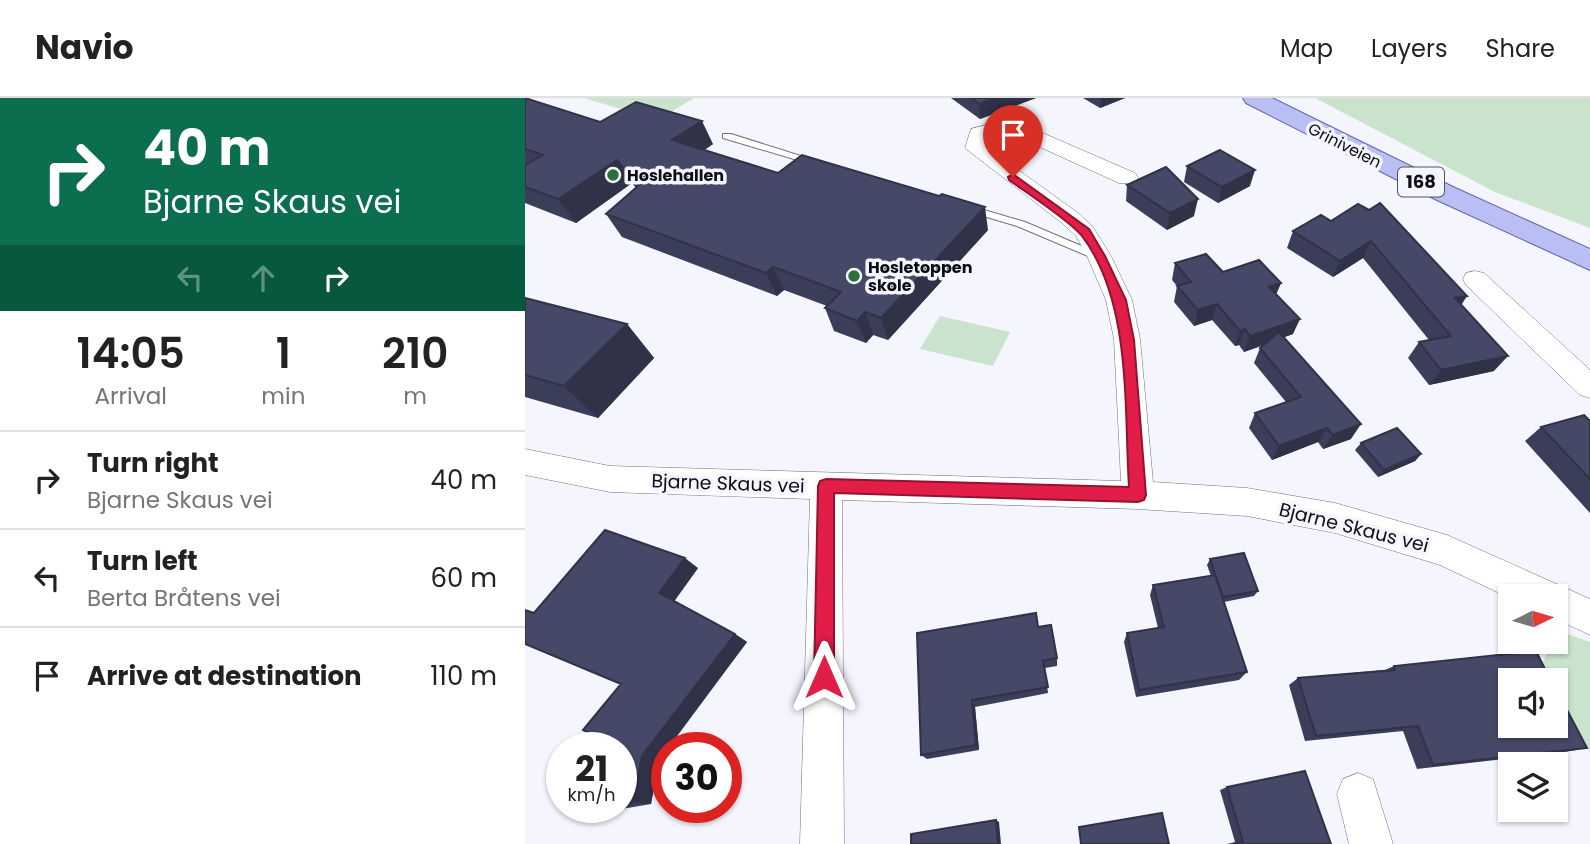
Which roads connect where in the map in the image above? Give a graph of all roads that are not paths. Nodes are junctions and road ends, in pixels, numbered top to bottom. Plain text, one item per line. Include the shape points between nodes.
1 (1254, 98) edge
2 (727, 136) dead end
3 (834, 168) edge
4 (1127, 178) dead end
5 (954, 204) edge
6 (1099, 256) junction
7 (1590, 260) edge
8 (1475, 279) dead end
9 (1590, 387) edge
10 (525, 462) edge
11 (826, 486) junction
12 (1138, 495) junction
13 (1518, 584) edge
14 (1568, 607) edge
15 (1590, 617) edge
16 (1358, 794) dead end
17 (822, 844) edge
18 (1371, 844) edge

1 - 7 main road, Griniveien / 168
2 - 3 lane
4 - 6 street via 1017,130 997,128 978,133 975,148 1070,218
5 - 6 lane
6 - 12 street via 1119,300 1127,340
8 - 9 street
10 - 11 street, Bjarne Skaus vei via 610,479
11 - 12 street, Bjarne Skaus vei
11 - 17 street
12 - 13 street, Bjarne Skaus vei via 1247,502 1335,518 1447,551
14 - 15 street
16 - 18 street

